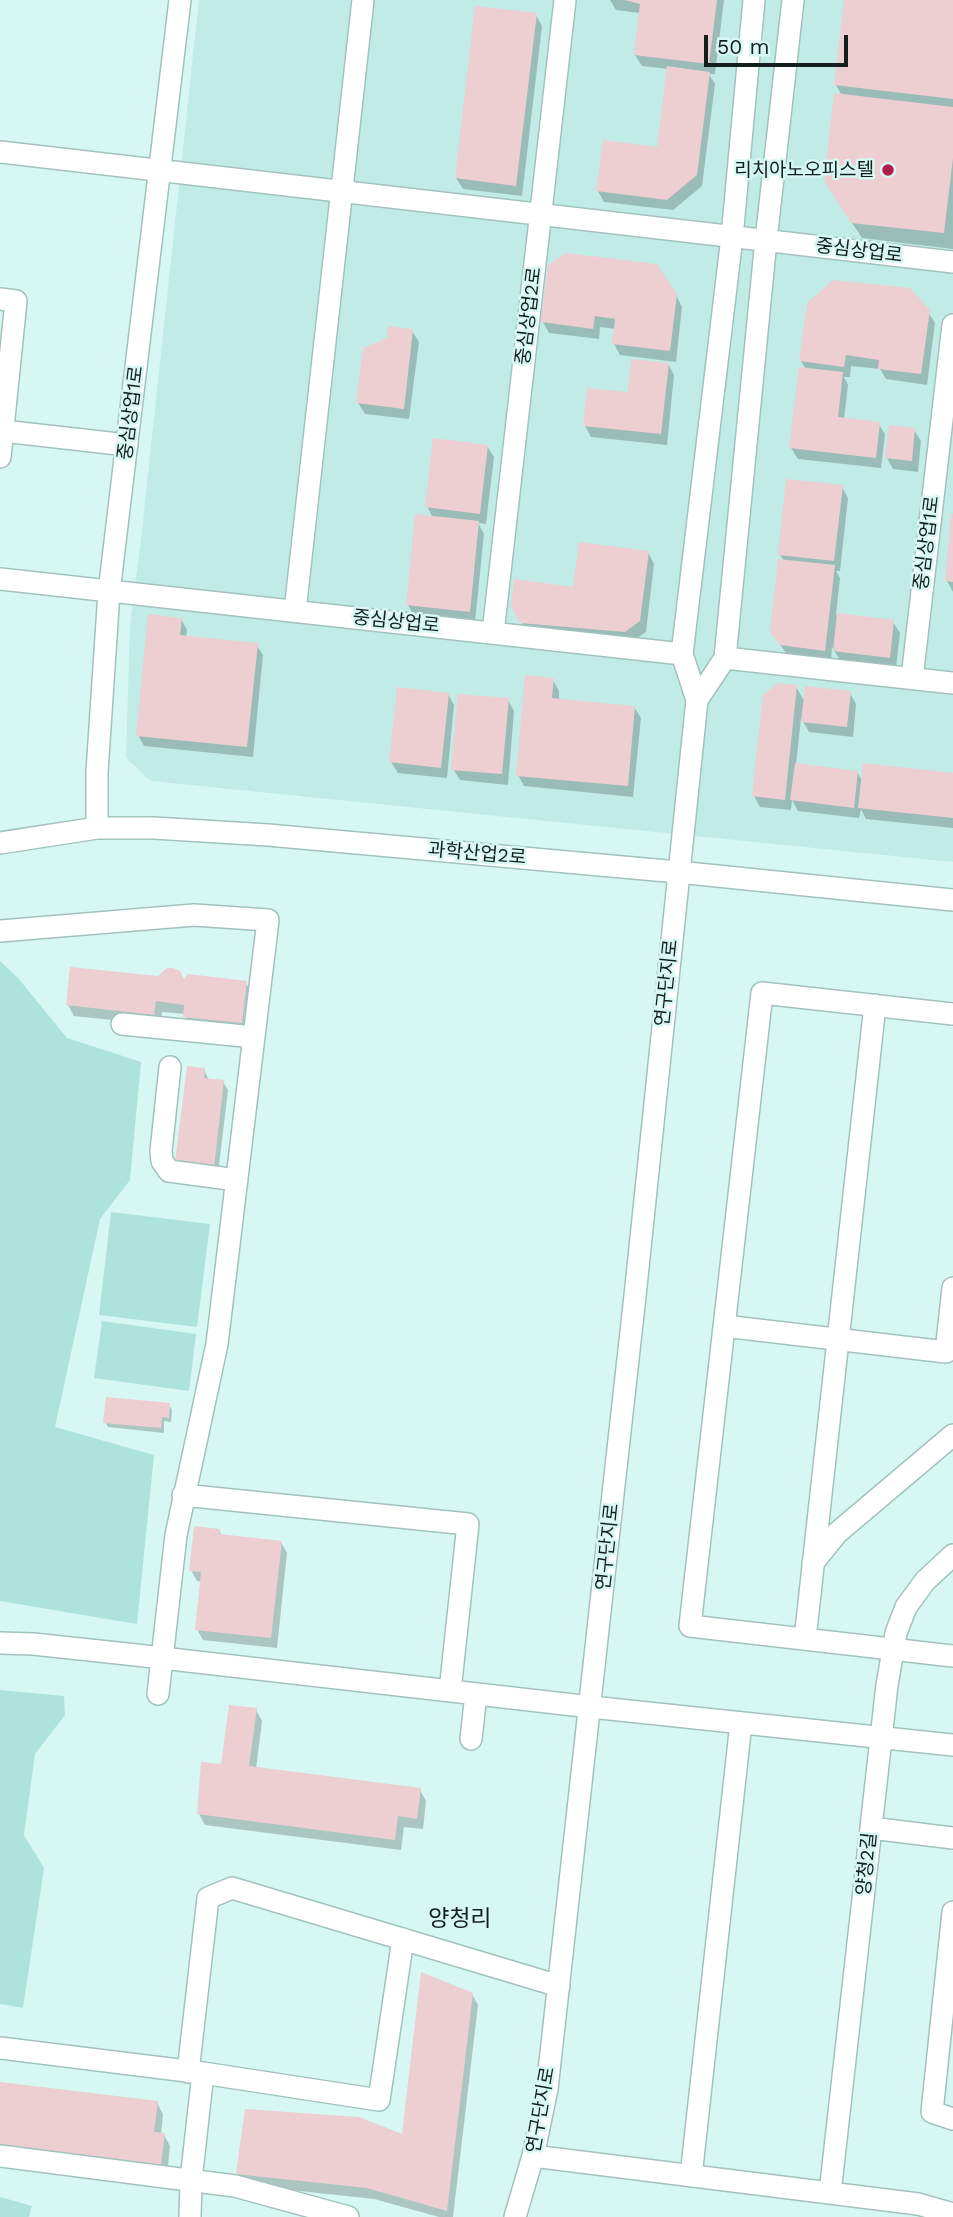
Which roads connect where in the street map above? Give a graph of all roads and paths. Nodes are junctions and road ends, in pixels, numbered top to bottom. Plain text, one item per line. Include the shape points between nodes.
1 (180, 0) edge
2 (363, 0) edge
3 (565, 0) edge
4 (754, 0) edge
5 (793, 0) edge
6 (0, 152) edge
7 (160, 171) junction
8 (342, 192) junction
9 (541, 215) junction
10 (732, 237) junction
11 (766, 240) junction
12 (953, 262) edge
13 (0, 299) edge
14 (953, 325) edge
15 (4, 390) edge
16 (2, 425) edge
17 (127, 445) junction
18 (0, 457) edge
19 (0, 579) edge
20 (109, 592) junction
21 (295, 611) junction
22 (493, 633) junction
23 (682, 654) junction
24 (725, 658) junction
25 (912, 678) junction
26 (953, 683) edge
27 (697, 700) junction
28 (97, 828) junction
29 (0, 843) edge
30 (678, 872) junction
31 (953, 900) edge
32 (0, 931) edge
33 (875, 1005) junction
34 (953, 1014) edge
35 (122, 1024) dead end
36 (254, 1037) junction
37 (170, 1067) dead end
38 (237, 1180) junction
39 (953, 1288) edge
40 (724, 1326) junction
41 (838, 1339) junction
42 (950, 1356) edge
43 (953, 1435) edge
44 (183, 1495) junction
45 (953, 1555) edge
46 (813, 1563) junction
47 (805, 1639) junction
48 (0, 1643) edge
49 (893, 1649) junction
50 (953, 1656) edge
51 (163, 1658) junction
52 (450, 1691) junction
53 (158, 1694) dead end
54 (476, 1694) junction
55 (591, 1707) junction
56 (741, 1723) junction
57 (881, 1738) junction
58 (471, 1739) dead end
59 (953, 1745) edge
60 (871, 1828) junction
61 (953, 1838) edge
62 (953, 1912) edge
63 (403, 1939) junction
64 (559, 1986) junction
65 (0, 2048) edge
66 (195, 2072) junction
67 (953, 2119) edge
68 (0, 2156) edge
69 (533, 2156) junction
70 (691, 2176) junction
71 (191, 2180) junction
72 (830, 2193) junction
73 (897, 2209) edge
74 (953, 2214) edge
75 (190, 2217) edge
76 (348, 2217) edge
77 (515, 2217) edge

1 - 7 street, 중심상업1로
2 - 8 street
3 - 9 street, 중심상업2로
4 - 10 street
5 - 11 street
6 - 7 street, 중심상업로
7 - 8 street, 중심상업로
7 - 17 street, 중심상업1로
8 - 9 street, 중심상업로
8 - 21 street
9 - 10 street, 중심상업로
9 - 22 street, 중심상업2로
10 - 11 street, 중심상업로
10 - 23 street
11 - 12 street, 중심상업로
11 - 24 street
13 - 15 street via 16,301
14 - 25 street, 중심상업1로
15 - 16 street
16 - 17 street
16 - 18 street
17 - 20 street, 중심상업1로
19 - 20 street, 중심상업로
20 - 21 street, 중심상업로
20 - 28 street, 중심상업1로
21 - 22 street, 중심상업로
22 - 23 street, 중심상업로
23 - 27 street
24 - 25 street
24 - 27 street
25 - 26 street
27 - 30 street
28 - 29 street, 과학산업2로
28 - 30 street, 과학산업2로 via 268,835
30 - 31 street, 과학산업2로
30 - 55 street, 연구단지로
32 - 36 street via 194,915 268,920
33 - 34 street
33 - 40 street via 762,993
33 - 41 street
35 - 36 street
36 - 38 street
37 - 38 street via 162,1161 169,1171
38 - 44 street via 214,1367
39 - 42 street
40 - 41 street
40 - 47 street via 690,1626
41 - 42 street
41 - 46 street
43 - 46 street via 837,1533
44 - 51 street
44 - 52 street via 468,1524
45 - 49 street, 양청2길 via 906,1607
46 - 47 street
47 - 49 street
48 - 51 street
49 - 50 street
49 - 57 street, 양청2길
51 - 52 street
51 - 53 street
52 - 54 street
54 - 55 street
54 - 58 street
55 - 56 street
55 - 64 street, 연구단지로
56 - 57 street
56 - 70 street
57 - 59 street
57 - 60 street, 양청2길
60 - 61 street
60 - 72 street, 양청2길
62 - 67 street via 932,2112
63 - 64 street
63 - 66 street via 379,2100
63 - 66 street via 232,1888 208,1898
64 - 69 street, 연구단지로 via 547,2089
65 - 66 street
66 - 71 street
68 - 71 street
69 - 70 street
69 - 77 street, 연구단지로
70 - 72 street
71 - 75 street
71 - 76 street via 235,2186
72 - 73 street
73 - 74 street via 918,2204

